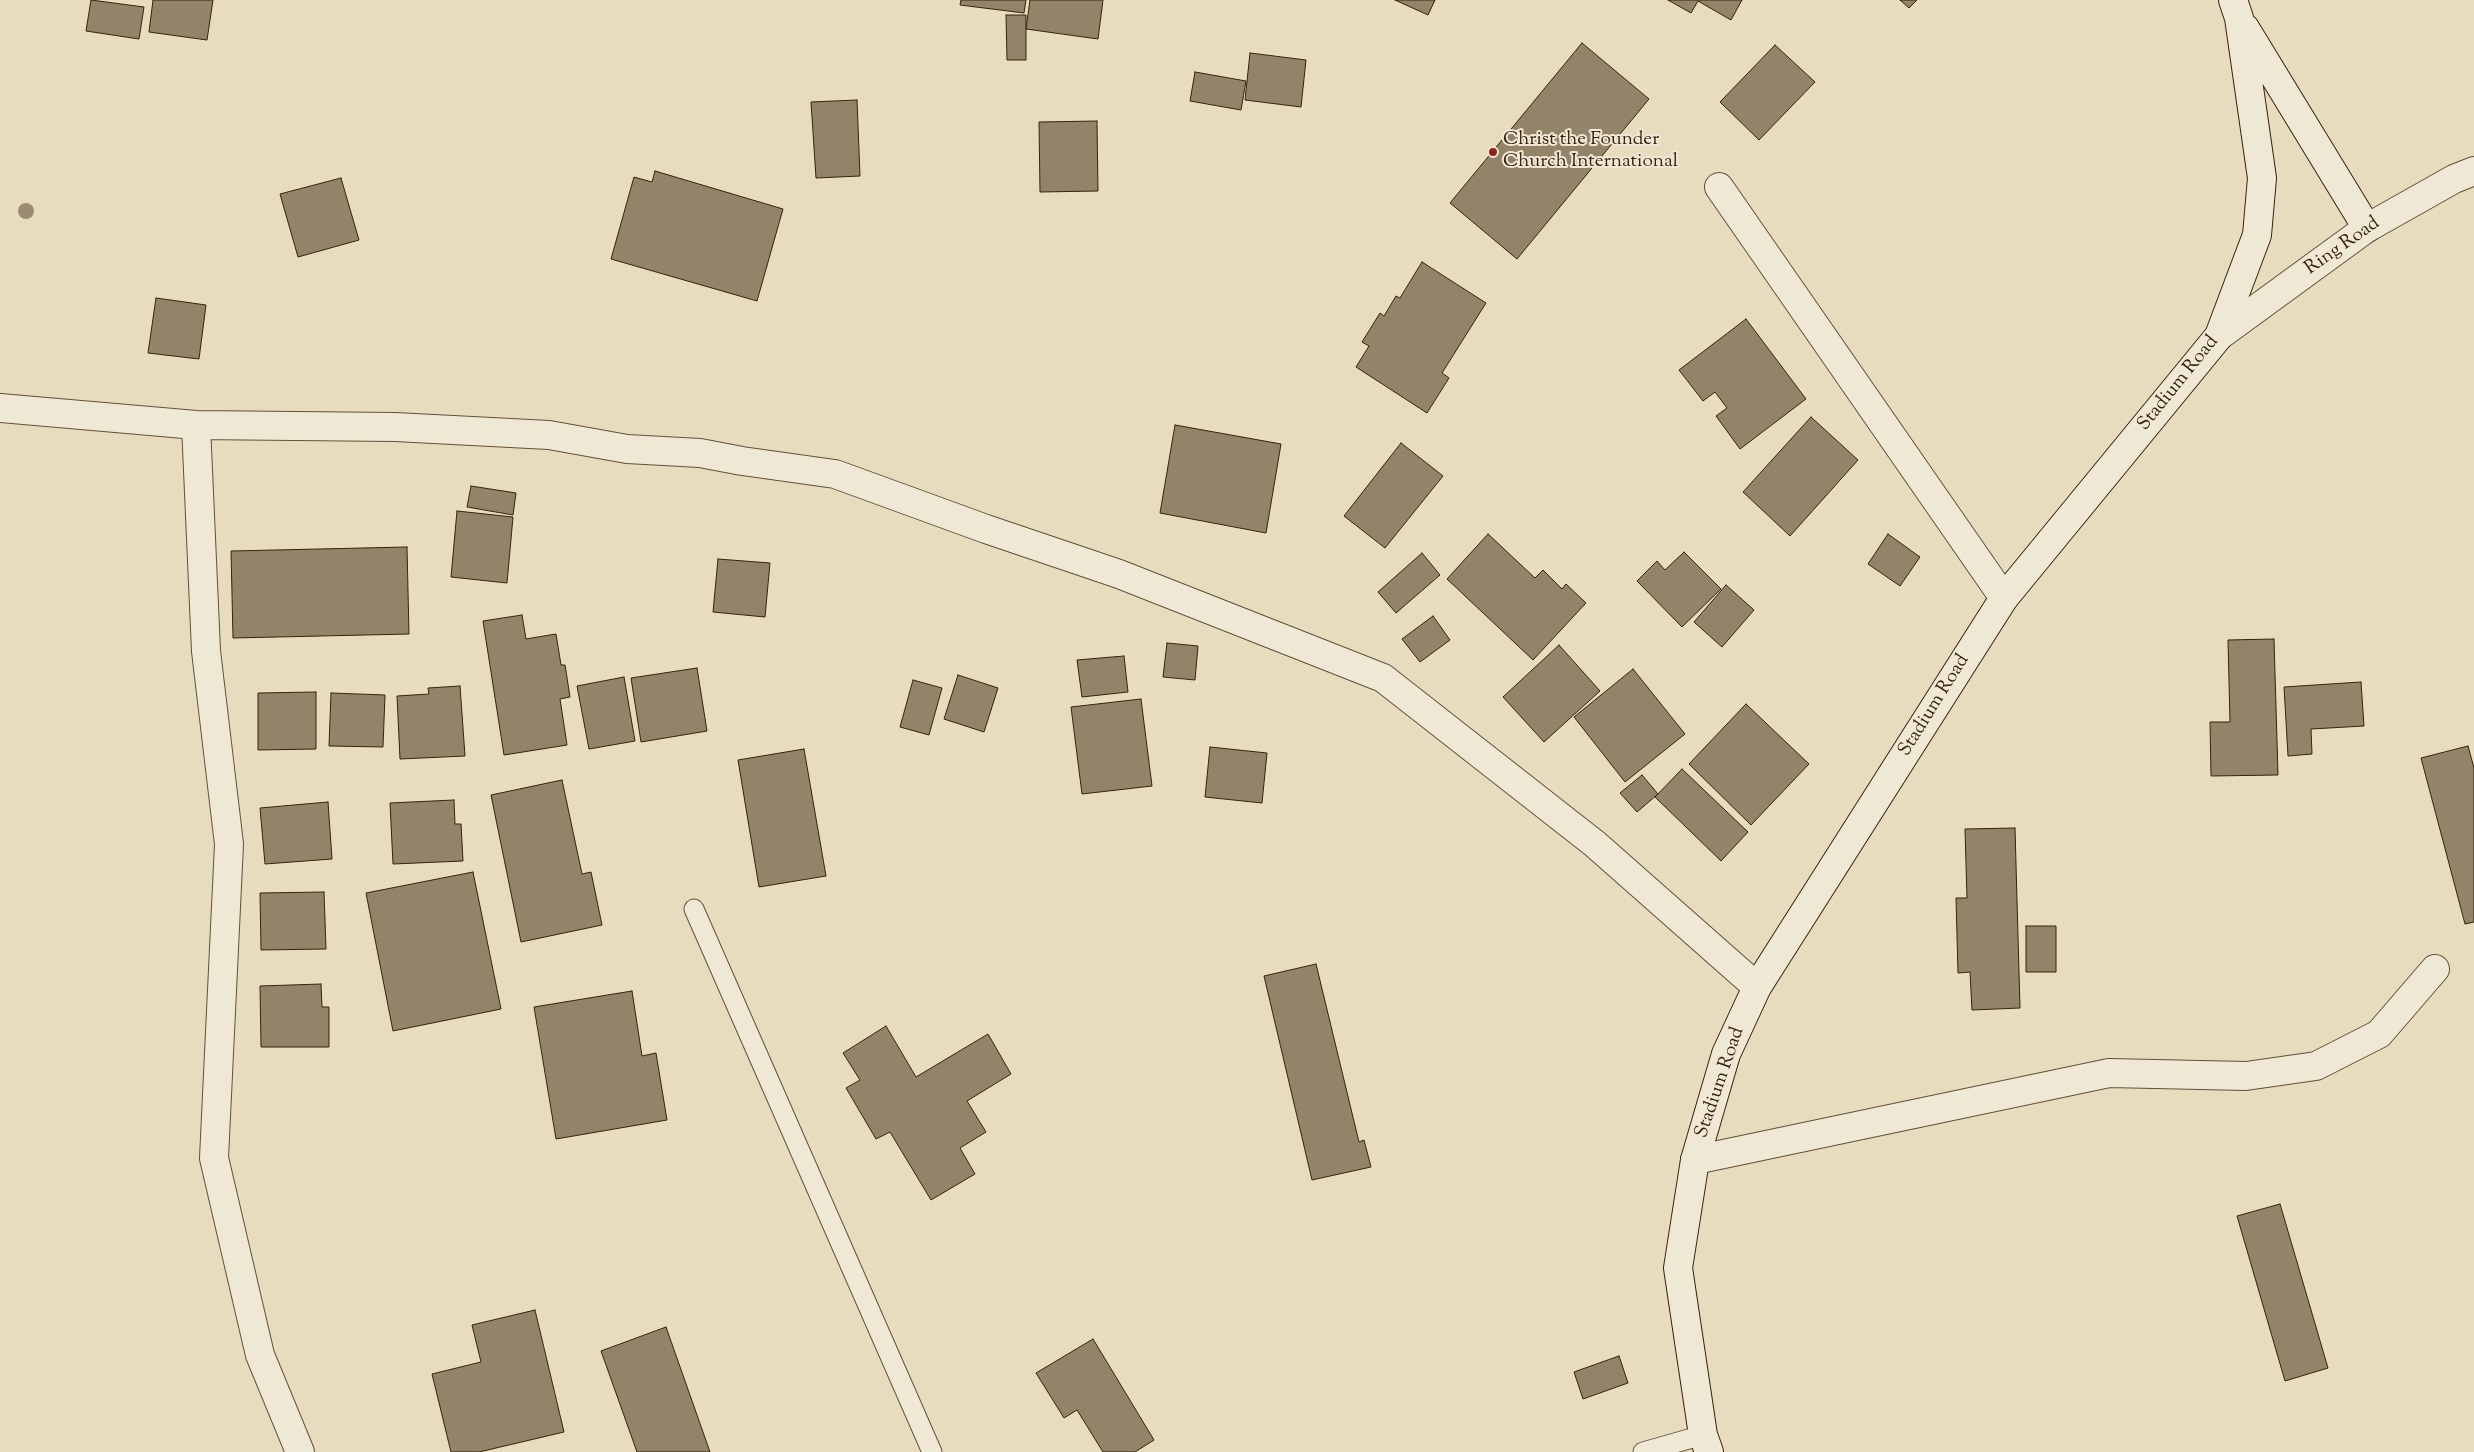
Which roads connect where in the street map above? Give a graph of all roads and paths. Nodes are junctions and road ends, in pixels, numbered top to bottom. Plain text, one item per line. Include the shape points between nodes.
1 (2236, 9) edge
2 (2474, 171) edge
3 (1719, 187) dead end
4 (2367, 228) junction
5 (2219, 336) junction
6 (0, 408) edge
7 (196, 425) junction
8 (2004, 598) junction
9 (694, 909) dead end
10 (2435, 970) dead end
11 (1757, 987) junction
12 (1695, 1160) junction
13 (1706, 1443) edge
14 (300, 1452) edge
15 (932, 1452) edge
16 (1643, 1452) edge

1 - 4 street
1 - 5 street, Stadium Road via 2262,178 2256,235
2 - 4 street, Ring Road
3 - 8 street
4 - 5 street, Ring Road
5 - 8 street, Stadium Road
6 - 7 street
7 - 11 street via 396,428 549,435 627,449 700,453 835,474 1119,574 1383,678 1595,844
7 - 14 street via 206,651 229,844 214,1158 260,1355
8 - 11 street, Stadium Road
9 - 15 lane
10 - 12 street via 2379,1034 2316,1066 2246,1076 2109,1073
11 - 12 street, Stadium Road via 1726,1054
12 - 13 street, Stadium Road via 1678,1268
13 - 16 lane

